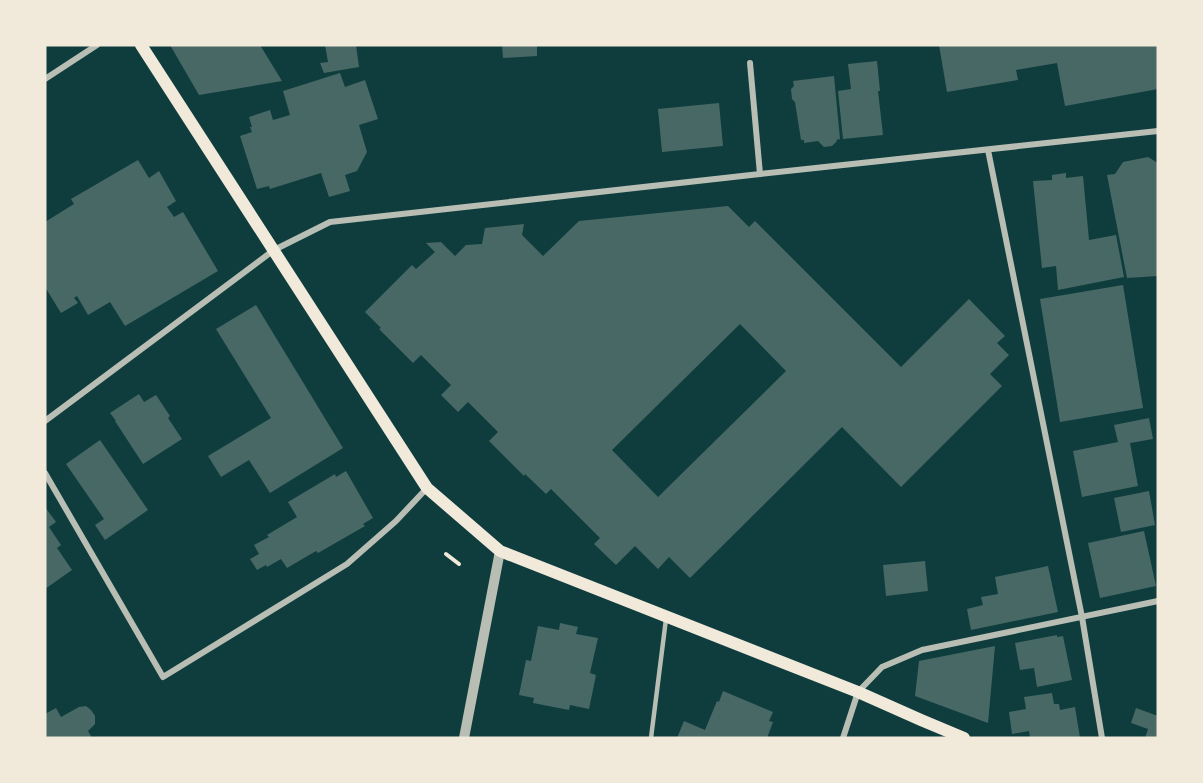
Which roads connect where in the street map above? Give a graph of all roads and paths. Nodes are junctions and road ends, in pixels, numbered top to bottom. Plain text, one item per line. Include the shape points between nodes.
1 (97, 45) edge
2 (141, 45) edge
3 (750, 63) dead end
4 (45, 79) edge
5 (1158, 131) edge
6 (988, 150) junction
7 (760, 174) junction
8 (274, 250) junction
9 (45, 421) edge
10 (45, 472) edge
11 (427, 488) junction
12 (500, 551) junction
13 (446, 554) dead end
14 (459, 564) dead end
15 (1158, 601) edge
16 (667, 616) junction
17 (1082, 617) junction
18 (858, 692) junction
19 (464, 738) edge
20 (651, 738) edge
21 (843, 738) edge
22 (964, 738) edge
23 (1102, 738) edge

1 - 4 street
2 - 8 main road
3 - 7 street
5 - 6 street
6 - 7 street
6 - 17 street
7 - 8 street via 330,222
8 - 9 street
8 - 11 main road
10 - 11 street via 163,676 347,564
11 - 12 main road
12 - 16 main road
12 - 19 street
13 - 14 path
15 - 17 street
16 - 18 main road
16 - 20 lane
17 - 18 street via 922,650 882,667
17 - 23 street
18 - 21 street
18 - 22 main road

